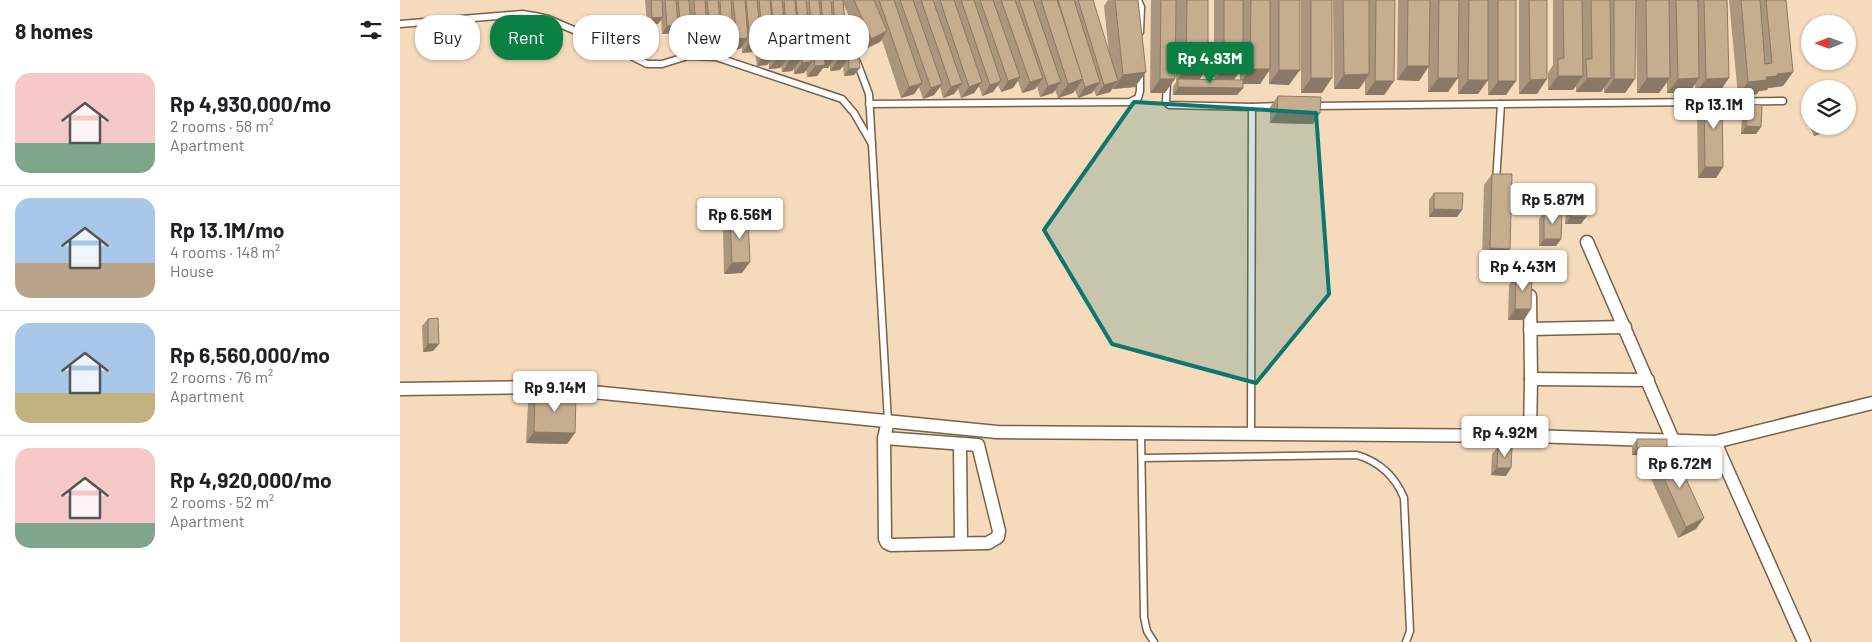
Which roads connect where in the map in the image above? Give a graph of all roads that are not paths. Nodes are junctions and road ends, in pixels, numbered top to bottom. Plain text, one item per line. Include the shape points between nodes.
1 (1138, 0) edge
2 (840, 14) edge
3 (400, 24) edge
4 (1140, 35) edge
5 (1140, 63) edge
6 (1167, 74) edge
7 (1783, 101) dead end
8 (869, 104) junction
9 (1501, 104) junction
10 (1282, 106) edge
11 (1301, 106) edge
12 (1252, 107) junction
13 (872, 144) junction
14 (1496, 182) edge
15 (1587, 242) dead end
16 (1530, 283) edge
17 (1625, 328) junction
18 (1530, 329) junction
19 (1531, 379) junction
20 (1648, 380) junction
21 (400, 389) edge
22 (1872, 403) edge
23 (888, 421) junction
24 (1141, 434) junction
25 (1251, 434) junction
26 (1530, 436) junction
27 (884, 438) junction
28 (1673, 440) junction
29 (1715, 442) junction
30 (960, 445) junction
31 (1142, 458) junction
32 (960, 543) junction
33 (1154, 642) edge
34 (1406, 642) edge
35 (1804, 642) edge

1 - 4 lane
2 - 8 lane via 866,85
3 - 13 lane via 522,14 548,19 647,64 662,64 688,56 716,56 842,99
5 - 8 lane via 1140,91 1138,98 1130,102
6 - 12 lane via 1166,102 1169,105
7 - 9 lane
8 - 13 lane
9 - 11 lane
9 - 14 lane
10 - 12 lane
12 - 25 lane
13 - 23 lane
15 - 17 street
16 - 18 street
17 - 18 street
17 - 20 street
18 - 19 street
19 - 20 street
19 - 26 street
20 - 28 street
21 - 23 street via 542,387
22 - 29 street
23 - 24 street via 997,432
23 - 27 street
24 - 25 street
24 - 31 lane
25 - 26 street
26 - 28 street
27 - 30 street
27 - 32 street via 887,543
28 - 29 street
29 - 35 street
30 - 32 street
30 - 32 street via 980,448 999,534 992,542
31 - 33 lane via 1144,617
31 - 34 lane via 1357,455 1371,460 1388,473 1404,498 1410,631

